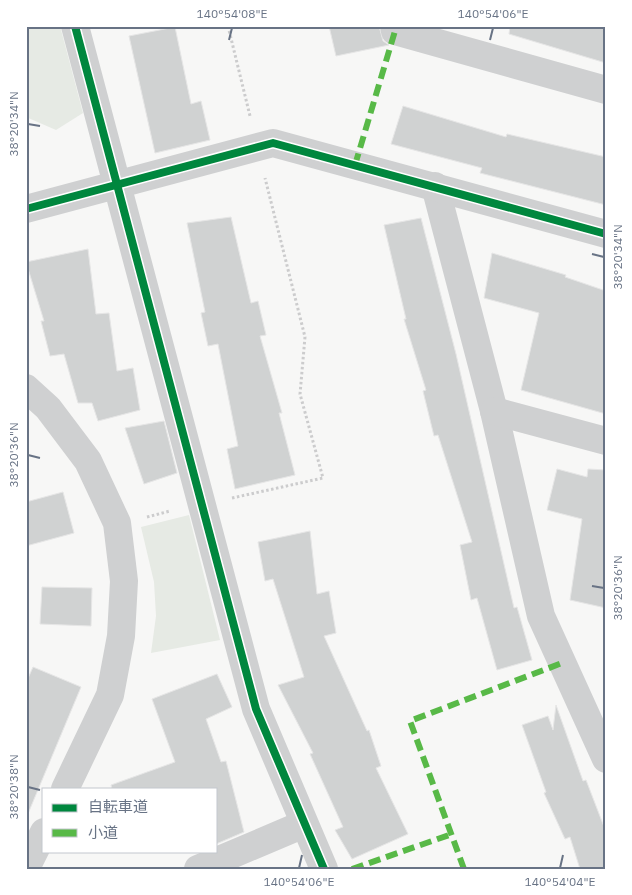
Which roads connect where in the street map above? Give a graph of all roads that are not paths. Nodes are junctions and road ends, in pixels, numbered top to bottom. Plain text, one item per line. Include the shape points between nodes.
1 (75, 26) edge
2 (394, 26) edge
3 (606, 90) edge
4 (117, 185) junction
5 (435, 186) junction
6 (26, 209) edge
7 (606, 234) edge
8 (26, 388) edge
9 (494, 411) junction
10 (606, 441) edge
11 (606, 760) edge
12 (65, 788) edge
13 (26, 824) edge
14 (304, 824) junction
15 (42, 831) edge
16 (42, 836) edge
17 (26, 868) edge
18 (198, 869) edge
19 (324, 869) edge

1 - 4 street
2 - 3 street via 395,31
4 - 5 street via 273,143
4 - 6 street
4 - 14 street via 256,710
5 - 7 street
5 - 9 street
8 - 12 street via 48,408 88,461 117,523 124,580 121,636 110,695
9 - 10 street
9 - 11 street via 541,616
13 - 15 street
14 - 18 street
14 - 19 street
16 - 17 street

